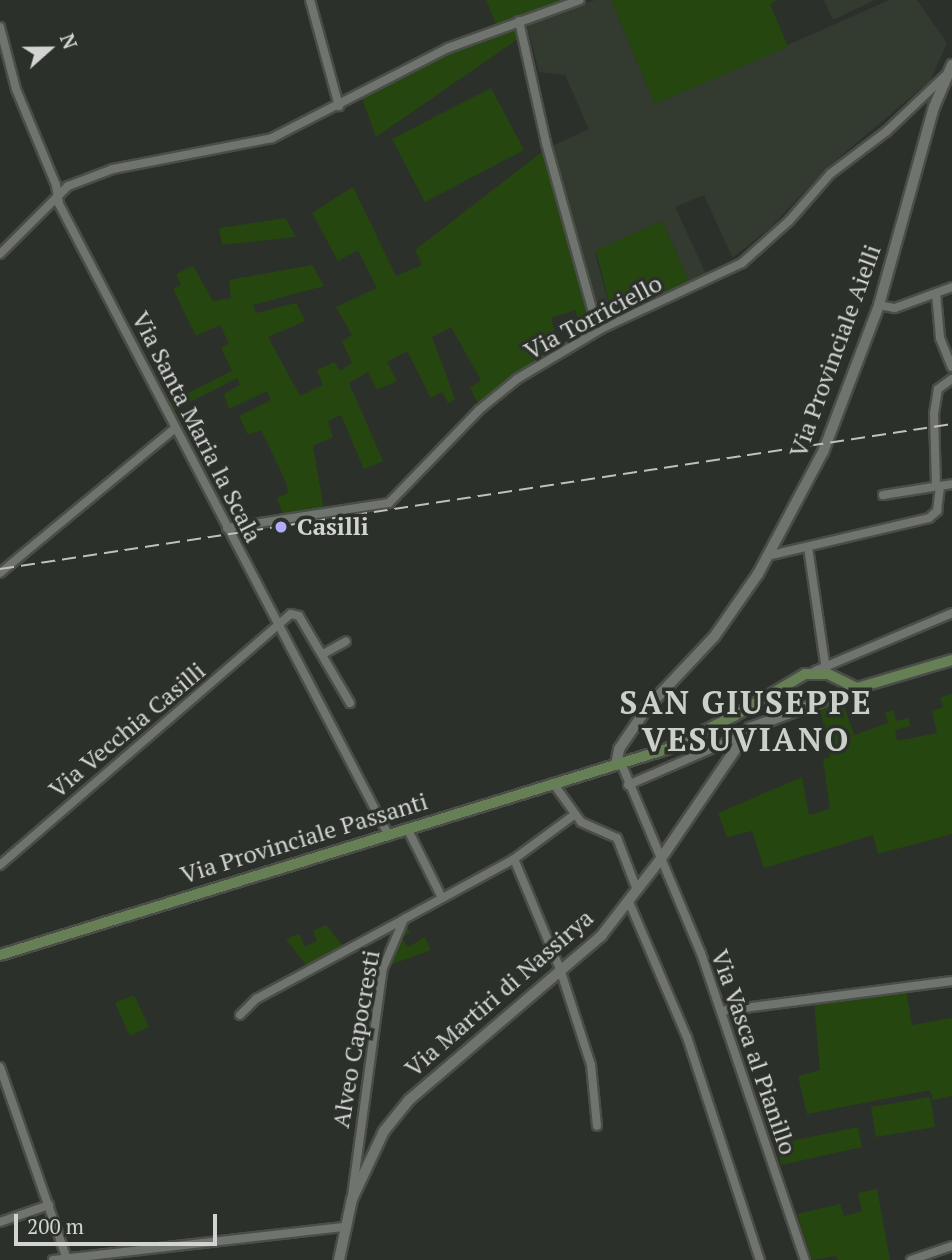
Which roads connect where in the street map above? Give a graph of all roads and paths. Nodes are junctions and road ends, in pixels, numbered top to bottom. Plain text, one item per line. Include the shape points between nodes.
1 (310, 0) edge
2 (580, 0) edge
3 (519, 21) junction
4 (0, 27) edge
5 (951, 69) edge
6 (339, 106) junction
7 (57, 193) junction
8 (0, 254) edge
9 (952, 287) edge
10 (936, 293) junction
11 (878, 305) junction
12 (596, 323) dead end
13 (940, 327) junction
14 (952, 327) edge
15 (952, 366) edge
16 (952, 379) edge
17 (175, 428) junction
18 (952, 484) edge
19 (938, 486) junction
20 (883, 495) dead end
21 (227, 528) junction
22 (808, 547) junction
23 (767, 556) junction
24 (0, 573) edge
25 (952, 613) edge
26 (278, 623) junction
27 (346, 641) dead end
28 (323, 654) junction
29 (952, 660) edge
30 (825, 663) junction
31 (815, 671) junction
32 (857, 688) junction
33 (350, 703) dead end
34 (743, 734) junction
35 (619, 764) junction
36 (553, 783) junction
37 (628, 785) junction
38 (574, 815) junction
39 (407, 828) junction
40 (388, 834) junction
41 (514, 859) junction
42 (660, 860) junction
43 (0, 865) edge
44 (637, 890) junction
45 (442, 898) junction
46 (629, 902) junction
47 (404, 919) junction
48 (0, 955) edge
49 (559, 970) junction
50 (952, 981) edge
51 (721, 1012) junction
52 (240, 1015) dead end
53 (0, 1067) edge
54 (597, 1126) dead end
55 (352, 1199) junction
56 (50, 1205) junction
57 (0, 1222) edge
58 (343, 1227) junction
59 (952, 1246) edge
60 (66, 1256) junction
61 (53, 1260) edge
62 (339, 1260) edge
63 (760, 1260) edge
64 (805, 1260) edge
65 (911, 1260) edge

1 - 6 street
2 - 3 street
3 - 6 street via 448,48
3 - 12 street, Via Torriciello via 546,143
4 - 7 street, Via Santa Maria la Scala via 16,89
5 - 11 street, Via Provinciale Aielli via 934,107
5 - 21 street, Via Torriciello via 887,131 830,174 789,221 742,263 601,329 517,379 389,503
6 - 7 street via 272,138 113,169
7 - 8 street
7 - 17 street, Via Santa Maria la Scala
9 - 10 street
10 - 11 street via 895,308
10 - 13 street
11 - 23 street, Via Provinciale Aielli via 823,452
13 - 14 street
13 - 15 street
16 - 19 street via 938,389 934,414
17 - 21 street, Via Santa Maria la Scala
17 - 24 street
18 - 19 street
19 - 20 street
19 - 22 street via 937,511 929,519
21 - 26 street, Via Santa Maria la Scala
22 - 23 street
22 - 30 street
23 - 35 street, Via Provinciale Aielli via 714,637 648,708 619,749
25 - 30 street
26 - 28 street via 291,614 299,616
26 - 40 street, Via Santa Maria la Scala
26 - 43 street, Via Vecchia Casilli
27 - 28 street
28 - 33 street
29 - 32 main road
30 - 31 street
31 - 32 main road
31 - 35 main road, Via Provinciale Passanti via 689,739
32 - 34 street
34 - 37 street
34 - 42 street, Via Martiri di Nassirya
35 - 36 main road, Via Provinciale Passanti
35 - 37 street, Via Vasca al Pianillo
36 - 38 street
36 - 39 main road, Via Provinciale Passanti
37 - 42 street, Via Vasca al Pianillo
38 - 41 street
38 - 44 street via 587,826 617,838
39 - 40 main road, Via Provinciale Passanti
39 - 45 street
40 - 48 main road, Via Provinciale Passanti
41 - 45 street
41 - 49 street
42 - 44 street, Via Martiri di Nassirya
42 - 51 street, Via Vasca al Pianillo
44 - 46 street, Via Martiri di Nassirya
45 - 47 street
46 - 49 street, Via Martiri di Nassirya via 601,936
46 - 63 street via 687,1037
47 - 52 street via 256,999
47 - 55 street, Alveo Capocresti via 383,968
49 - 54 street via 591,1065
49 - 55 street, Via Martiri di Nassirya via 409,1100 384,1131
50 - 51 street
51 - 64 street, Via Vasca al Pianillo
53 - 56 street
55 - 58 street, Via Martiri di Nassirya
56 - 57 street
56 - 60 street
58 - 60 street
58 - 62 street, Via Martiri di Nassirya
59 - 65 street
60 - 61 street

